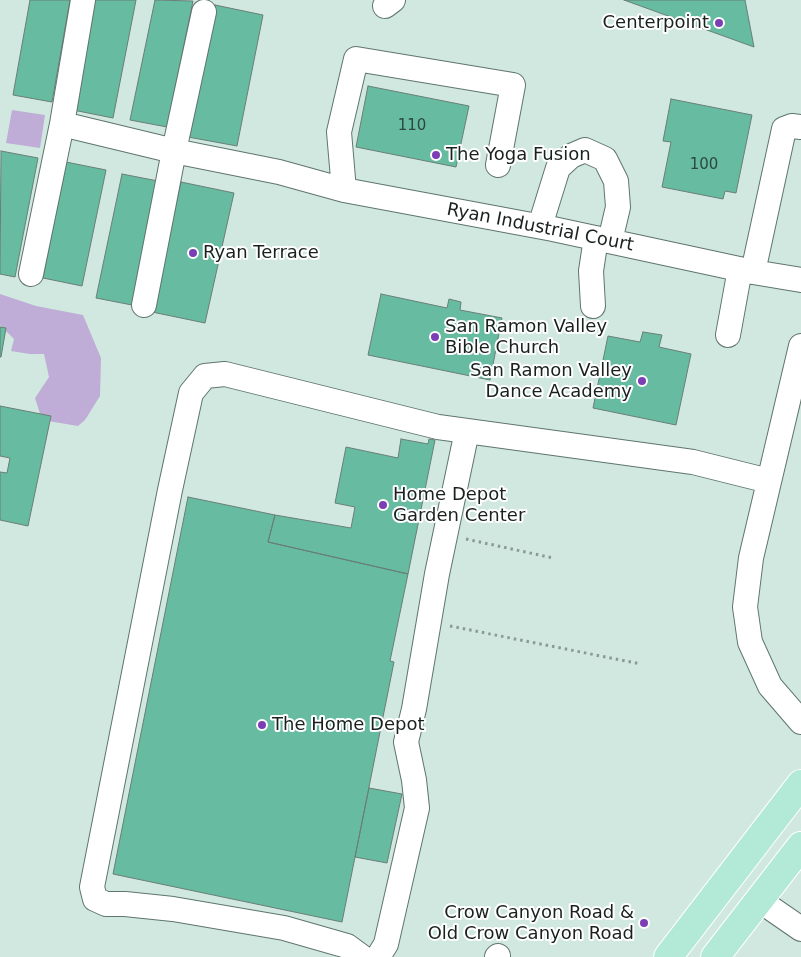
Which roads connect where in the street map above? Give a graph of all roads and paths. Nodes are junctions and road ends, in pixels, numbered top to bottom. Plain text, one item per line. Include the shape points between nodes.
1 (83, 0) edge
2 (204, 12) dead end
3 (62, 124) junction
4 (801, 127) edge
5 (174, 151) junction
6 (498, 165) dead end
7 (344, 190) junction
8 (540, 226) junction
9 (603, 240) junction
10 (746, 271) junction
11 (31, 274) dead end
12 (801, 280) edge
13 (144, 305) dead end
14 (593, 306) dead end
15 (728, 335) dead end
16 (801, 346) edge
17 (467, 431) junction
18 (769, 481) junction
19 (445, 535) junction
20 (553, 558) dead end
21 (428, 622) junction
22 (641, 664) dead end
23 (801, 722) edge
24 (801, 784) edge
25 (801, 846) edge
26 (759, 900) junction
27 (801, 929) edge
28 (362, 957) edge
29 (378, 957) edge
30 (668, 957) edge
31 (715, 957) edge

1 - 3 street
2 - 5 street
3 - 5 street
3 - 11 street
4 - 10 street via 784,129
5 - 7 street, Ryan Industrial Court via 279,172
5 - 13 street
6 - 7 street via 513,85 356,59 339,132
7 - 8 street, Ryan Industrial Court
8 - 9 street, Ryan Industrial Court
8 - 9 street via 558,168 571,156 585,150 605,159 616,181 618,207
9 - 10 street, Ryan Industrial Court
9 - 14 street via 591,278
10 - 12 street, Ryan Industrial Court
10 - 15 street
16 - 18 street
17 - 18 street via 693,462
17 - 19 street
17 - 28 street via 438,427 225,374 205,376 191,393 170,490 92,887 96,899 106,904 173,910 284,928 347,946
18 - 23 street via 751,558 745,607 750,642 770,686
19 - 20 path
19 - 21 street
21 - 22 path
21 - 29 street via 406,742 416,808 386,944
24 - 30 main road
25 - 26 main road
26 - 27 street
26 - 31 main road

